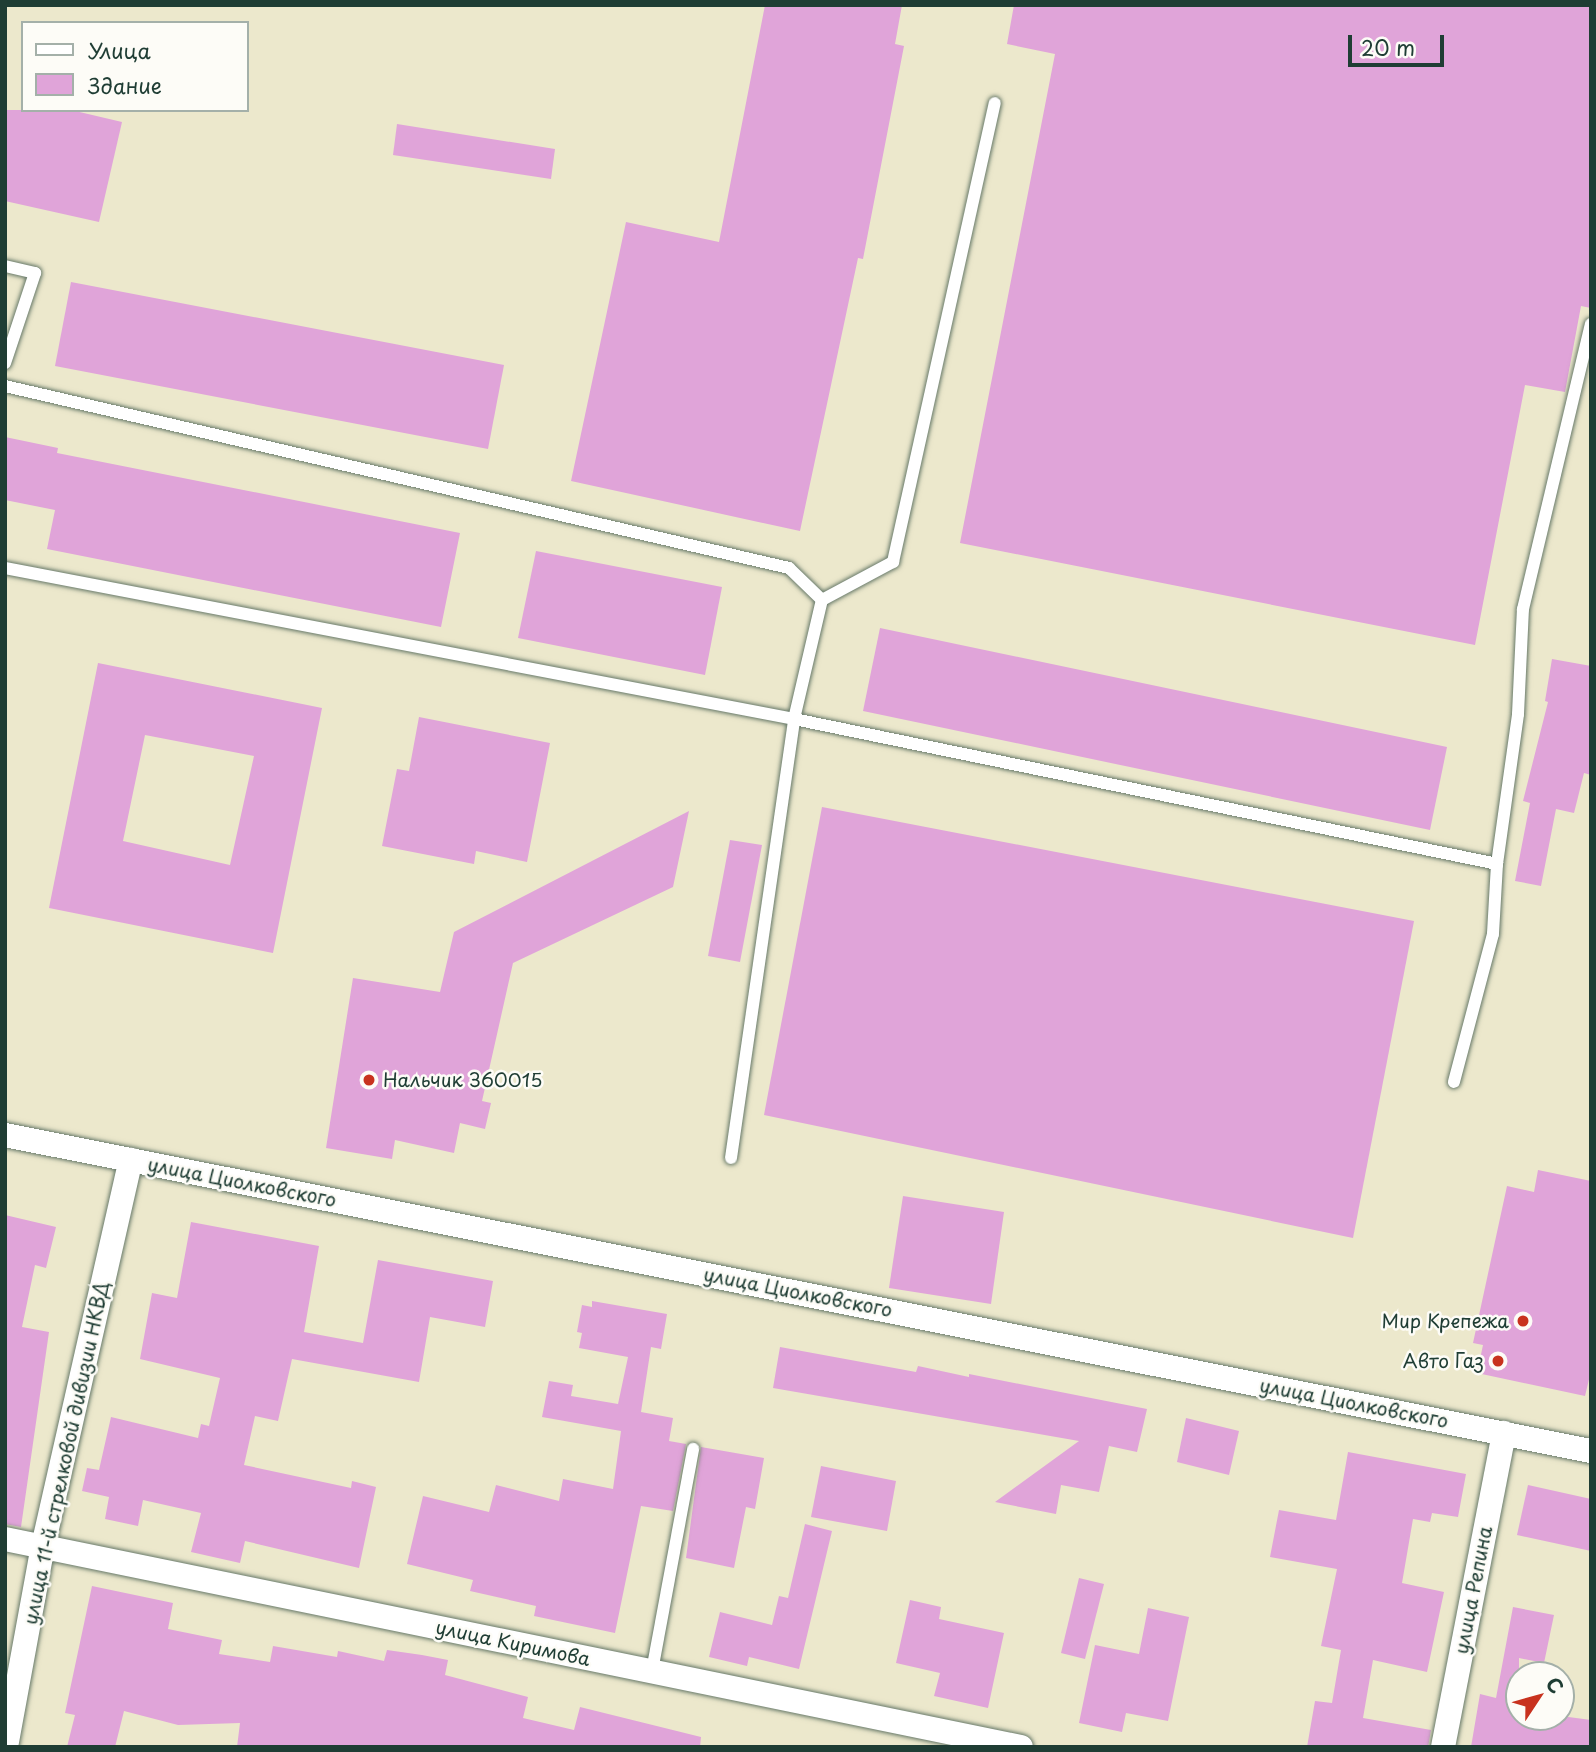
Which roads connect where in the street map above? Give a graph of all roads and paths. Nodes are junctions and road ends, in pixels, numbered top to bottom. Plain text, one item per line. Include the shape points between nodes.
1 (995, 103) dead end
2 (5, 266) edge
3 (1591, 324) edge
4 (5, 363) edge
5 (5, 386) edge
6 (5, 568) edge
7 (822, 600) junction
8 (794, 719) junction
9 (1497, 864) junction
10 (1454, 1083) dead end
11 (5, 1135) edge
12 (730, 1158) dead end
13 (131, 1160) junction
14 (1504, 1433) junction
15 (693, 1449) dead end
16 (1591, 1451) edge
17 (5, 1539) edge
18 (43, 1546) junction
19 (652, 1671) junction
20 (6, 1747) edge
21 (1021, 1747) edge
22 (1443, 1747) edge

1 - 7 lane via 893,562
2 - 4 lane via 35,273
3 - 9 lane via 1523,609 1518,714
5 - 7 lane via 789,568
6 - 8 lane
7 - 8 lane
8 - 9 lane
8 - 12 lane
9 - 10 lane via 1493,934
11 - 13 street, улица Циолковского
13 - 14 street, улица Циолковского
13 - 18 street, улица 11-й стрелковой дивизии НКВД
14 - 16 street, улица Циолковского
14 - 22 street, улица Репина
15 - 19 lane
17 - 18 street, улица Киримова
18 - 19 street, улица Киримова
18 - 20 street, улица 11-й стрелковой дивизии НКВД
19 - 21 street, улица Киримова

